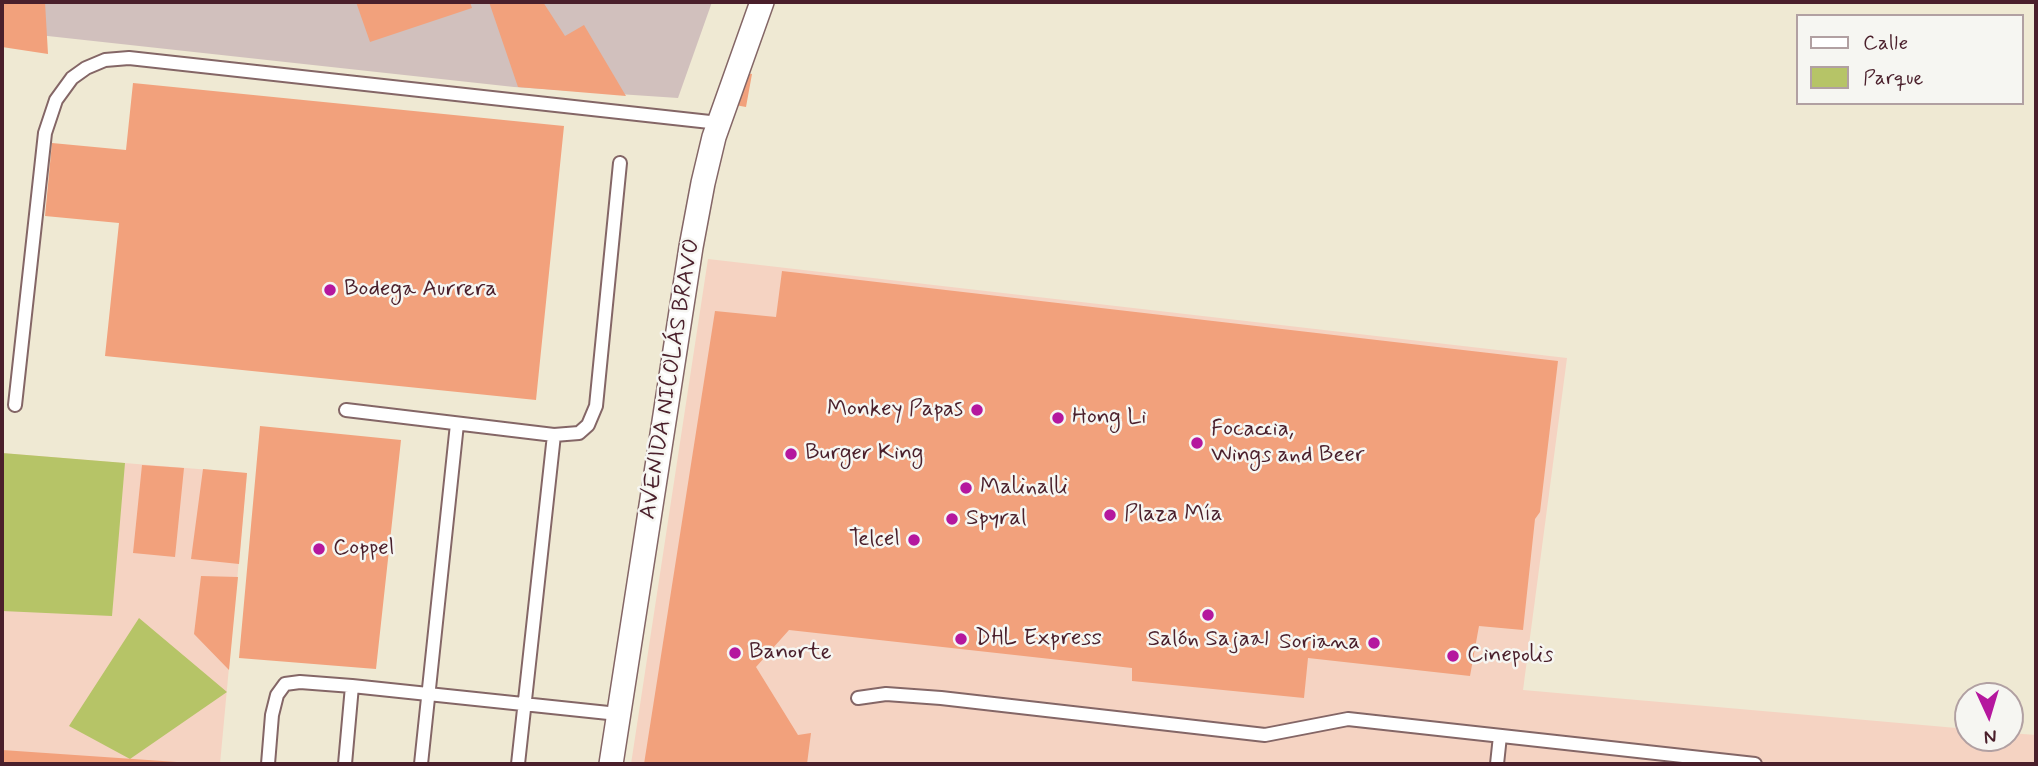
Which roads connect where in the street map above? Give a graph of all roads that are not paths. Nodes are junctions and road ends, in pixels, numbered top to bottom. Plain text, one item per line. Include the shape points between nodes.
1 (762, 2) edge
2 (719, 123) junction
3 (620, 163) dead end
4 (15, 405) dead end
5 (346, 410) dead end
6 (457, 424) junction
7 (554, 435) junction
8 (352, 686) junction
9 (428, 694) junction
10 (858, 698) dead end
11 (524, 704) junction
12 (618, 714) junction
13 (1500, 736) junction
14 (268, 764) edge
15 (345, 764) edge
16 (421, 764) edge
17 (518, 764) edge
18 (611, 764) edge
19 (1497, 764) edge
20 (1755, 764) edge

1 - 2 street, AVENIDA NICOLÁS BRAVO
2 - 4 lane via 129,58 105,60 72,78 56,100 45,133
2 - 12 street, AVENIDA NICOLÁS BRAVO via 691,247
3 - 7 lane via 596,406 579,433
5 - 6 lane
6 - 7 lane
6 - 9 lane
7 - 11 lane
8 - 9 lane
8 - 14 lane via 285,684 276,695
8 - 15 lane
9 - 11 lane
9 - 16 lane
10 - 13 lane via 886,694 941,698 1265,735 1348,719
11 - 12 lane
11 - 17 lane
12 - 18 street, AVENIDA NICOLÁS BRAVO
13 - 19 lane
13 - 20 lane

